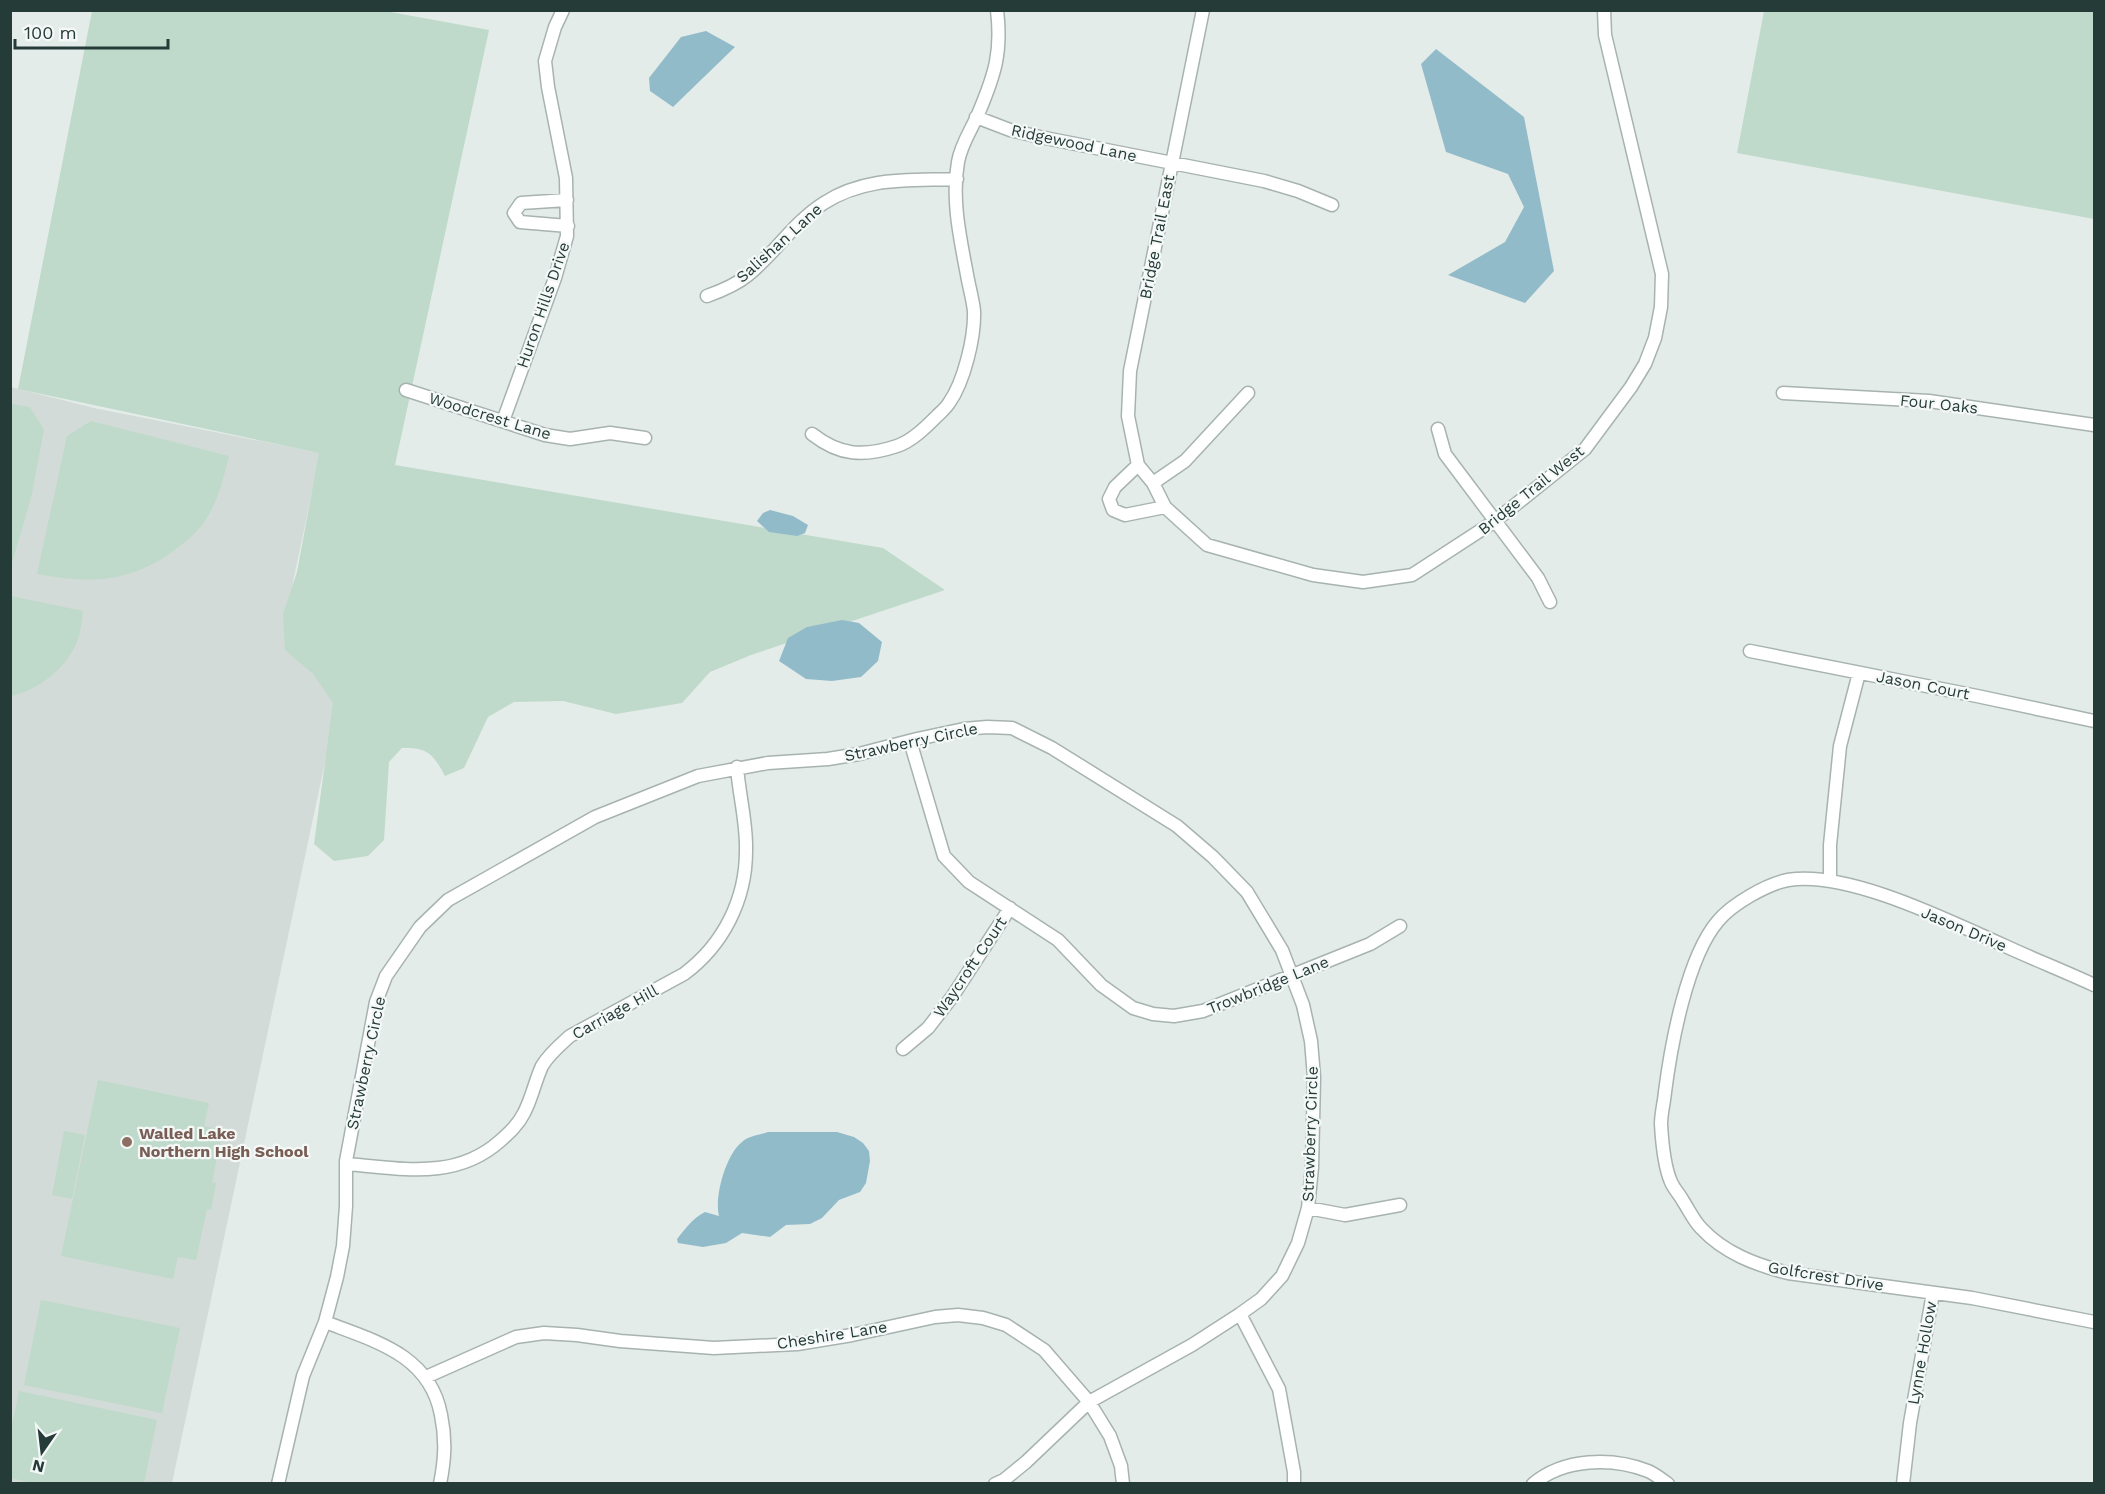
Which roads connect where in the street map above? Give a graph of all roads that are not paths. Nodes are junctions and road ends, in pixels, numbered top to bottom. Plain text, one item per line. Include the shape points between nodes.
1 (562, 10) edge
2 (997, 10) edge
3 (1203, 10) edge
4 (1604, 10) edge
5 (976, 117) junction
6 (1172, 164) junction
7 (957, 179) junction
8 (567, 200) junction
9 (1332, 206) dead end
10 (568, 226) junction
11 (707, 296) dead end
12 (406, 390) dead end
13 (1248, 393) dead end
14 (1783, 393) dead end
15 (503, 421) junction
16 (2094, 425) edge
17 (1438, 429) dead end
18 (812, 434) dead end
19 (645, 438) dead end
20 (1138, 465) junction
21 (1153, 483) junction
22 (1165, 507) junction
23 (1496, 521) junction
24 (1312, 575) joint
25 (1550, 602) dead end
26 (1750, 651) dead end
27 (1859, 673) junction
28 (2094, 722) edge
29 (910, 741) junction
30 (737, 767) junction
31 (1830, 880) junction
32 (1010, 908) junction
33 (1400, 926) dead end
34 (1291, 975) junction
35 (2094, 985) edge
36 (903, 1049) dead end
37 (1668, 1068) joint
38 (346, 1164) junction
39 (1400, 1205) dead end
40 (1308, 1208) junction
41 (1933, 1293) junction
42 (1240, 1314) junction
43 (325, 1322) junction
44 (2094, 1322) edge
45 (426, 1377) junction
46 (1089, 1402) junction
47 (278, 1484) edge
48 (440, 1484) edge
49 (995, 1484) edge
50 (1123, 1484) edge
51 (1294, 1484) edge
52 (1533, 1484) edge
53 (1668, 1484) edge
54 (1903, 1484) edge

1 - 8 street, Huron Hills Drive via 545,61
2 - 5 street via 998,55
3 - 6 street, Bridge Trail East
4 - 23 street, Bridge Trail West via 1605,35 1662,274 1655,338 1631,387 1585,449
5 - 6 street, Ridgewood Lane via 1030,134
5 - 7 street via 958,162
6 - 9 street, Ridgewood Lane via 1264,182
6 - 20 street, Bridge Trail East via 1130,371 1128,416
7 - 11 street, Salishan Lane via 873,183 824,202 747,276
7 - 18 street via 957,216 974,312 963,374 950,403 901,445 872,454 847,452 824,444
8 - 10 street, Huron Hills Drive
8 - 10 street via 521,203 514,213 520,222
10 - 15 street, Huron Hills Drive via 555,278
12 - 15 street, Woodcrest Lane
13 - 21 street via 1185,461
14 - 16 street, Four Oaks via 1929,401
15 - 19 street, Woodcrest Lane via 570,439 610,433
17 - 23 street via 1445,454
20 - 21 street, Bridge Trail East
20 - 22 street via 1115,488 1109,500 1113,510 1125,515
21 - 22 street, Bridge Trail East
22 - 24 street, Bridge Trail East via 1207,545
23 - 24 street, Bridge Trail West via 1412,575 1363,582
23 - 25 street via 1538,578
26 - 27 street, Jason Court
27 - 28 street, Jason Court
27 - 31 street via 1840,746
29 - 30 street, Strawberry Circle via 828,759
29 - 32 street, Trowbridge Lane via 944,856 969,882
29 - 34 street, Strawberry Circle via 964,729 1011,728 1053,748 1177,826 1213,856 1247,892 1282,950
30 - 38 street, Strawberry Circle via 698,776 595,816 448,900 420,927 386,976 376,1002
30 - 38 street, Carriage Hill via 747,848 745,873 728,925 700,962 570,1036 543,1065 528,1106 513,1130 477,1158 430,1170
31 - 35 street, Jason Drive via 1936,916
31 - 37 street, Jason Drive via 1787,880 1741,902 1718,920 1699,951 1688,983
32 - 34 street, Trowbridge Lane via 1058,940 1101,985 1133,1008 1153,1014 1174,1016 1203,1011
32 - 36 street, Waycroft Court via 946,1005 928,1028
33 - 34 street, Trowbridge Lane via 1370,944
34 - 40 street, Strawberry Circle via 1303,1005 1314,1077
37 - 41 street, Golfcrest Drive via 1661,1122 1671,1182 1700,1227 1720,1244 1741,1257 1788,1273
38 - 43 street, Strawberry Circle via 342,1255
39 - 40 street via 1345,1215
40 - 42 street, Strawberry Circle via 1298,1243 1281,1276 1261,1299
41 - 44 street, Golfcrest Drive
41 - 54 street, Lynne Hollow
42 - 46 street, Strawberry Circle
42 - 51 street via 1279,1389
43 - 45 street via 397,1353
43 - 47 street, Strawberry Circle via 303,1376
45 - 46 street, Cheshire Lane via 516,1337 544,1333 714,1348 797,1344 958,1315 1006,1325 1044,1350
45 - 48 street via 439,1401 445,1435
46 - 49 street, Strawberry Circle via 1026,1462
46 - 50 street, Cheshire Lane via 1110,1436
52 - 53 street via 1562,1467 1594,1461 1647,1471

